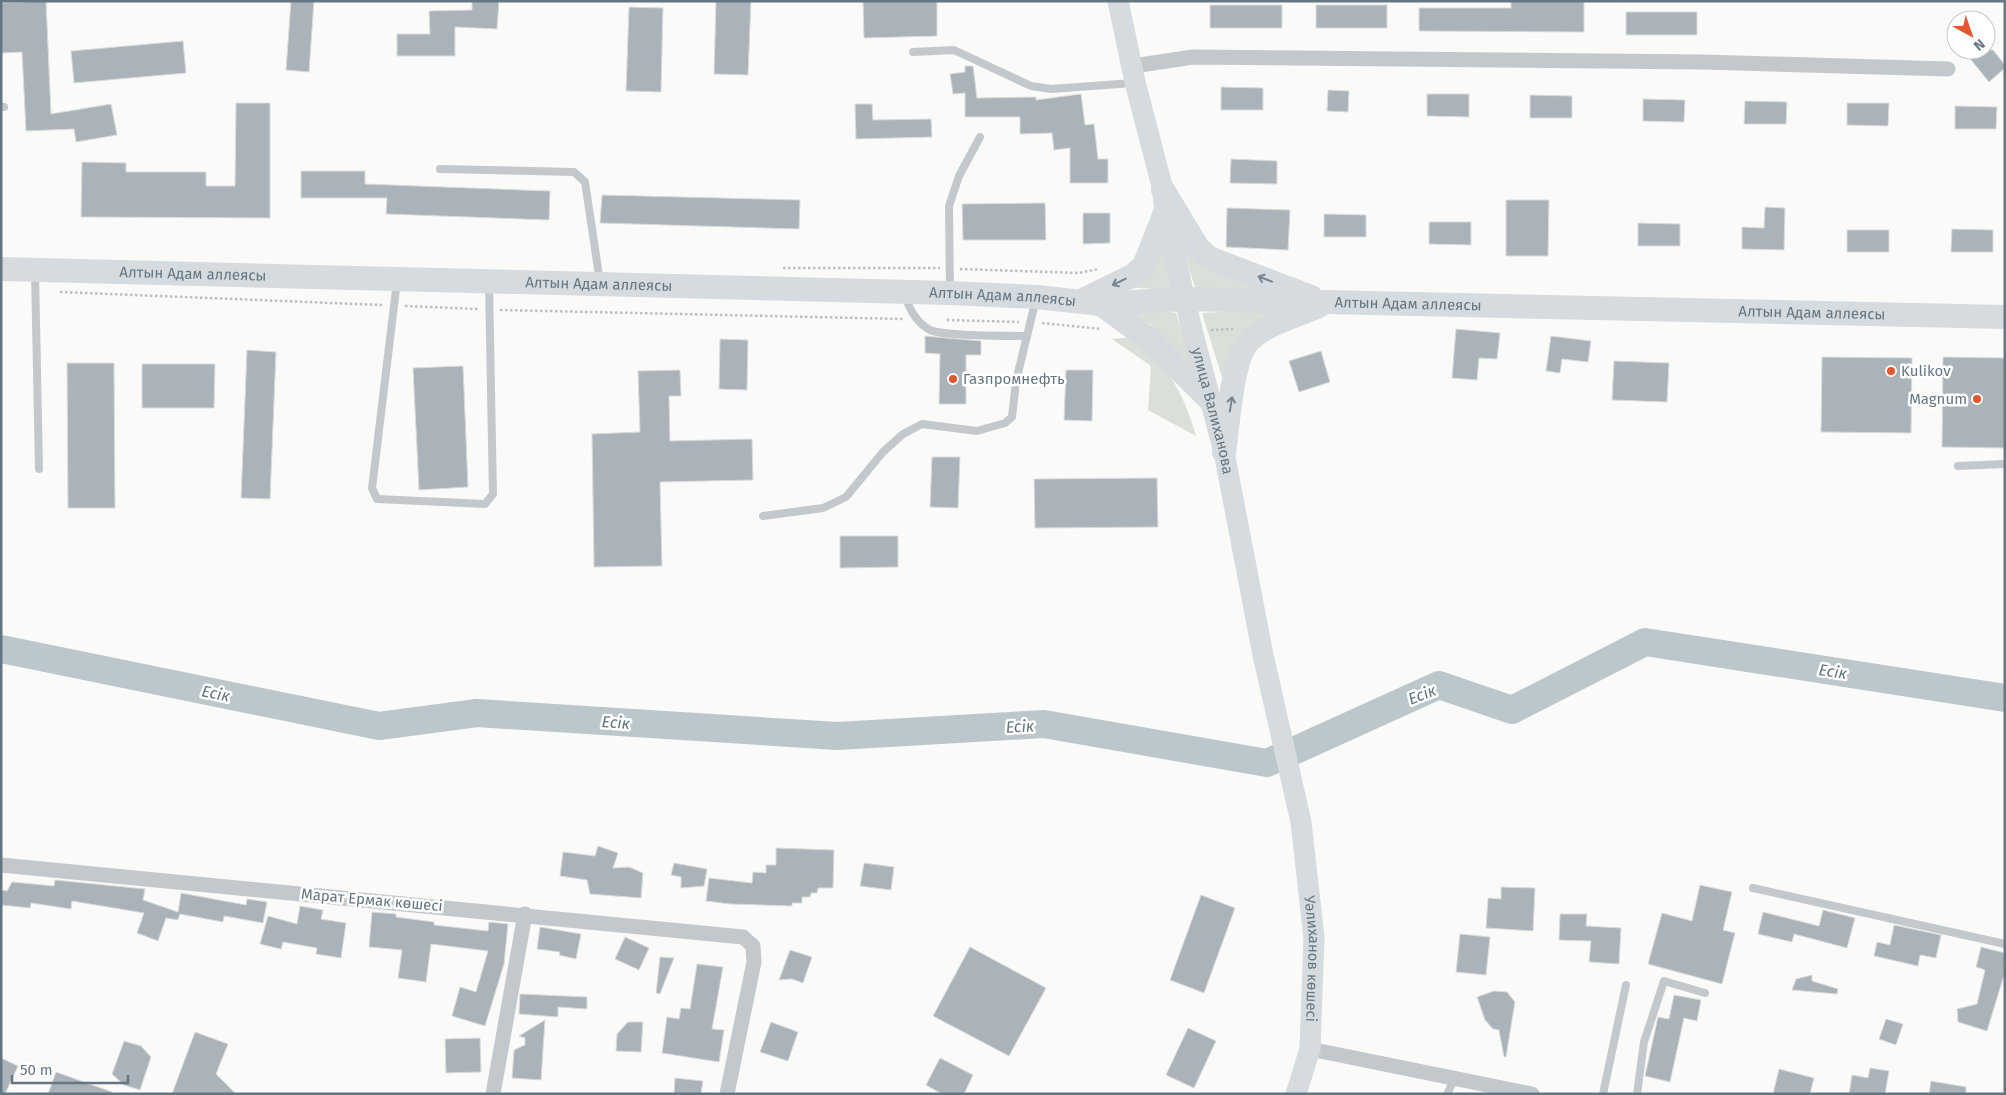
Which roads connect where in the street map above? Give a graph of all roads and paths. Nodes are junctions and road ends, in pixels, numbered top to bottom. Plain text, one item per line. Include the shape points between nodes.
1 (1118, 1) edge
2 (913, 52) dead end
3 (1948, 69) dead end
4 (1134, 74) junction
5 (980, 138) dead end
6 (440, 169) dead end
7 (1164, 202) junction
8 (1, 269) edge
9 (398, 279) junction
10 (35, 280) junction
11 (489, 282) junction
12 (600, 284) junction
13 (903, 292) junction
14 (950, 293) junction
15 (1037, 297) junction
16 (1185, 299) junction
17 (1327, 302) junction
18 (1077, 303) junction
19 (1101, 304) junction
20 (394, 306) junction
21 (490, 309) junction
22 (2005, 317) edge
23 (918, 320) junction
24 (1030, 322) junction
25 (1239, 329) dead end
26 (1108, 330) dead end
27 (1207, 330) dead end
28 (1027, 336) junction
29 (1208, 398) junction
30 (1224, 452) junction
31 (2005, 464) edge
32 (1958, 466) dead end
33 (39, 469) dead end
34 (763, 516) dead end
35 (1301, 822) joint
36 (1, 865) edge
37 (1753, 888) dead end
38 (525, 914) junction
39 (2005, 944) edge
40 (1626, 985) dead end
41 (1705, 992) dead end
42 (1310, 1049) junction
43 (1454, 1078) junction
44 (493, 1094) edge
45 (727, 1094) edge
46 (1296, 1094) edge
47 (1447, 1094) edge
48 (1532, 1094) edge
49 (1604, 1094) edge
50 (1637, 1094) edge

1 - 4 main road, улица Валиханова
2 - 4 lane via 954,50 1031,86 1051,89
3 - 4 street via 1704,62 1203,57
4 - 7 main road, улица Валиханова
5 - 14 lane via 949,206
6 - 12 lane via 574,172 585,182
7 - 16 main road, улица Валиханова
17 -> 7 main road via 1209,258
7 -> 18 main road via 1144,266 1134,275
8 - 10 main road, Алтын Адам аллеясы
9 - 10 main road, Алтын Адам аллеясы
9 - 11 main road, Алтын Адам аллеясы
9 - 20 lane
10 - 20 path
10 - 33 lane
11 - 12 main road, Алтын Адам аллеясы
11 - 21 lane
12 - 13 main road, Алтын Адам аллеясы
13 - 14 main road, Алтын Адам аллеясы
13 - 23 lane
14 - 15 main road, Алтын Адам аллеясы
15 - 18 main road, Алтын Адам аллеясы
15 - 24 lane
16 - 17 main road, Алтын Адам аллеясы
16 - 19 main road, Алтын Адам аллеясы
16 - 29 main road, улица Валиханова
17 - 22 main road, Алтын Адам аллеясы
30 -> 17 main road via 1238,362 1247,344 1265,329
18 - 19 main road, Алтын Адам аллеясы
19 - 29 main road via 1155,344
20 - 21 path
20 - 21 lane via 372,488 377,499 485,504 492,494
21 - 23 path
23 - 24 path
23 - 28 lane via 930,330
24 - 26 path
24 - 28 lane
25 - 27 path
28 - 34 lane via 1012,417 1005,424 977,431 922,424 903,434 883,452 846,497 822,508
29 - 30 main road, улица Валиханова
30 - 35 main road, улица Валиханова via 1263,655
31 - 32 lane
35 - 42 main road, Уәлиханов көшесі via 1314,938
36 - 38 street, Марат Ермак көшесі
37 - 39 lane
38 - 44 street
38 - 45 street, Марат Ермак көшесі via 743,937 754,946 754,962
40 - 49 lane
41 - 50 lane via 1664,981 1644,1042
42 - 43 street
42 - 46 main road, Уәлиханов көшесі
43 - 47 lane
43 - 48 street

